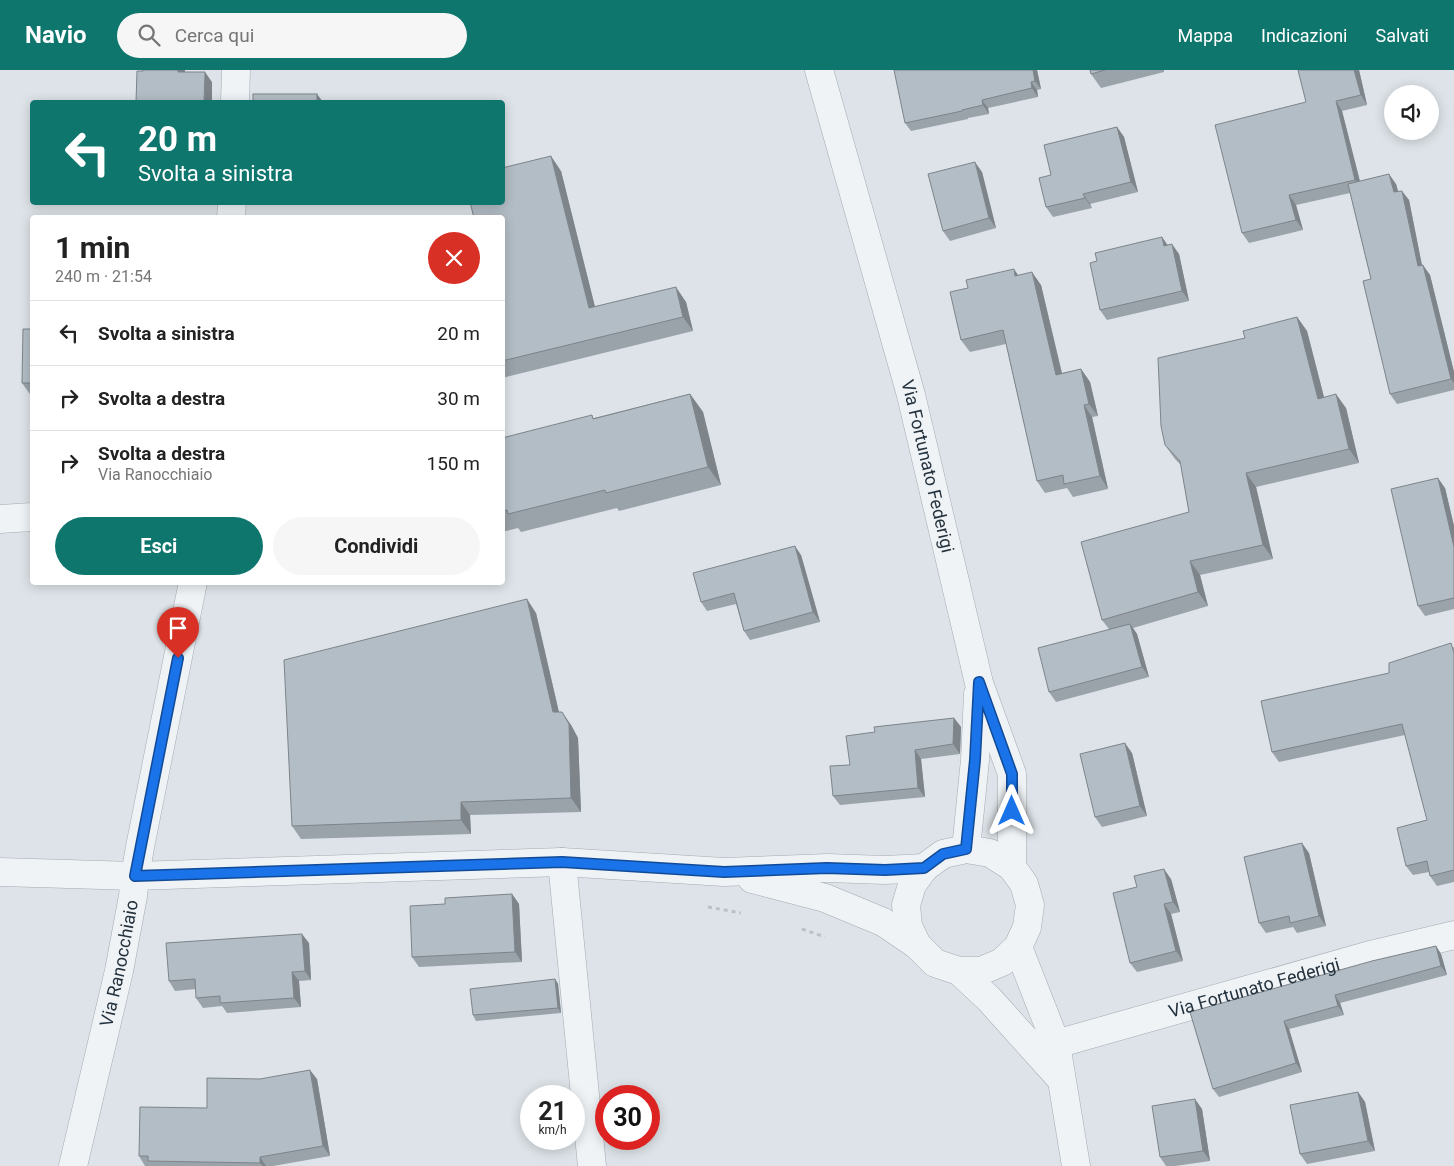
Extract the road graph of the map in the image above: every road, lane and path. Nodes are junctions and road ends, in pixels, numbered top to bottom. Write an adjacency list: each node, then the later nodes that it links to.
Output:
1 (236, 70): 3 (street)
2 (820, 70): 7 (street, Via Fortunato Federigi)
3 (235, 100)
4 (30, 517): 5 (street)
5 (0, 518)
6 (192, 585): 14 (street, Via Ranocchiaio)
7 (979, 682): 8 (street); 10 (street, Via Fortunato Federigi)
8 (966, 849): 10 (street); 11 (street)
9 (562, 862): 13 (street); 14 (street); 22 (street)
10 (1012, 867): 17 (street)
11 (924, 868): 13 (street); 16 (street)
12 (0, 872): 14 (street)
13 (724, 872): 16 (street)
14 (135, 876): 21 (street, Via Ranocchiaio)
15 (1454, 935): 19 (street, Via Fortunato Federigi)
16 (917, 945): 18 (street)
17 (1018, 947): 18 (street); 19 (street)
18 (959, 971): 20 (street)
19 (1056, 1044): 20 (street)
20 (1061, 1079): 23 (street)
21 (73, 1166)
22 (592, 1166)
23 (1076, 1166)

